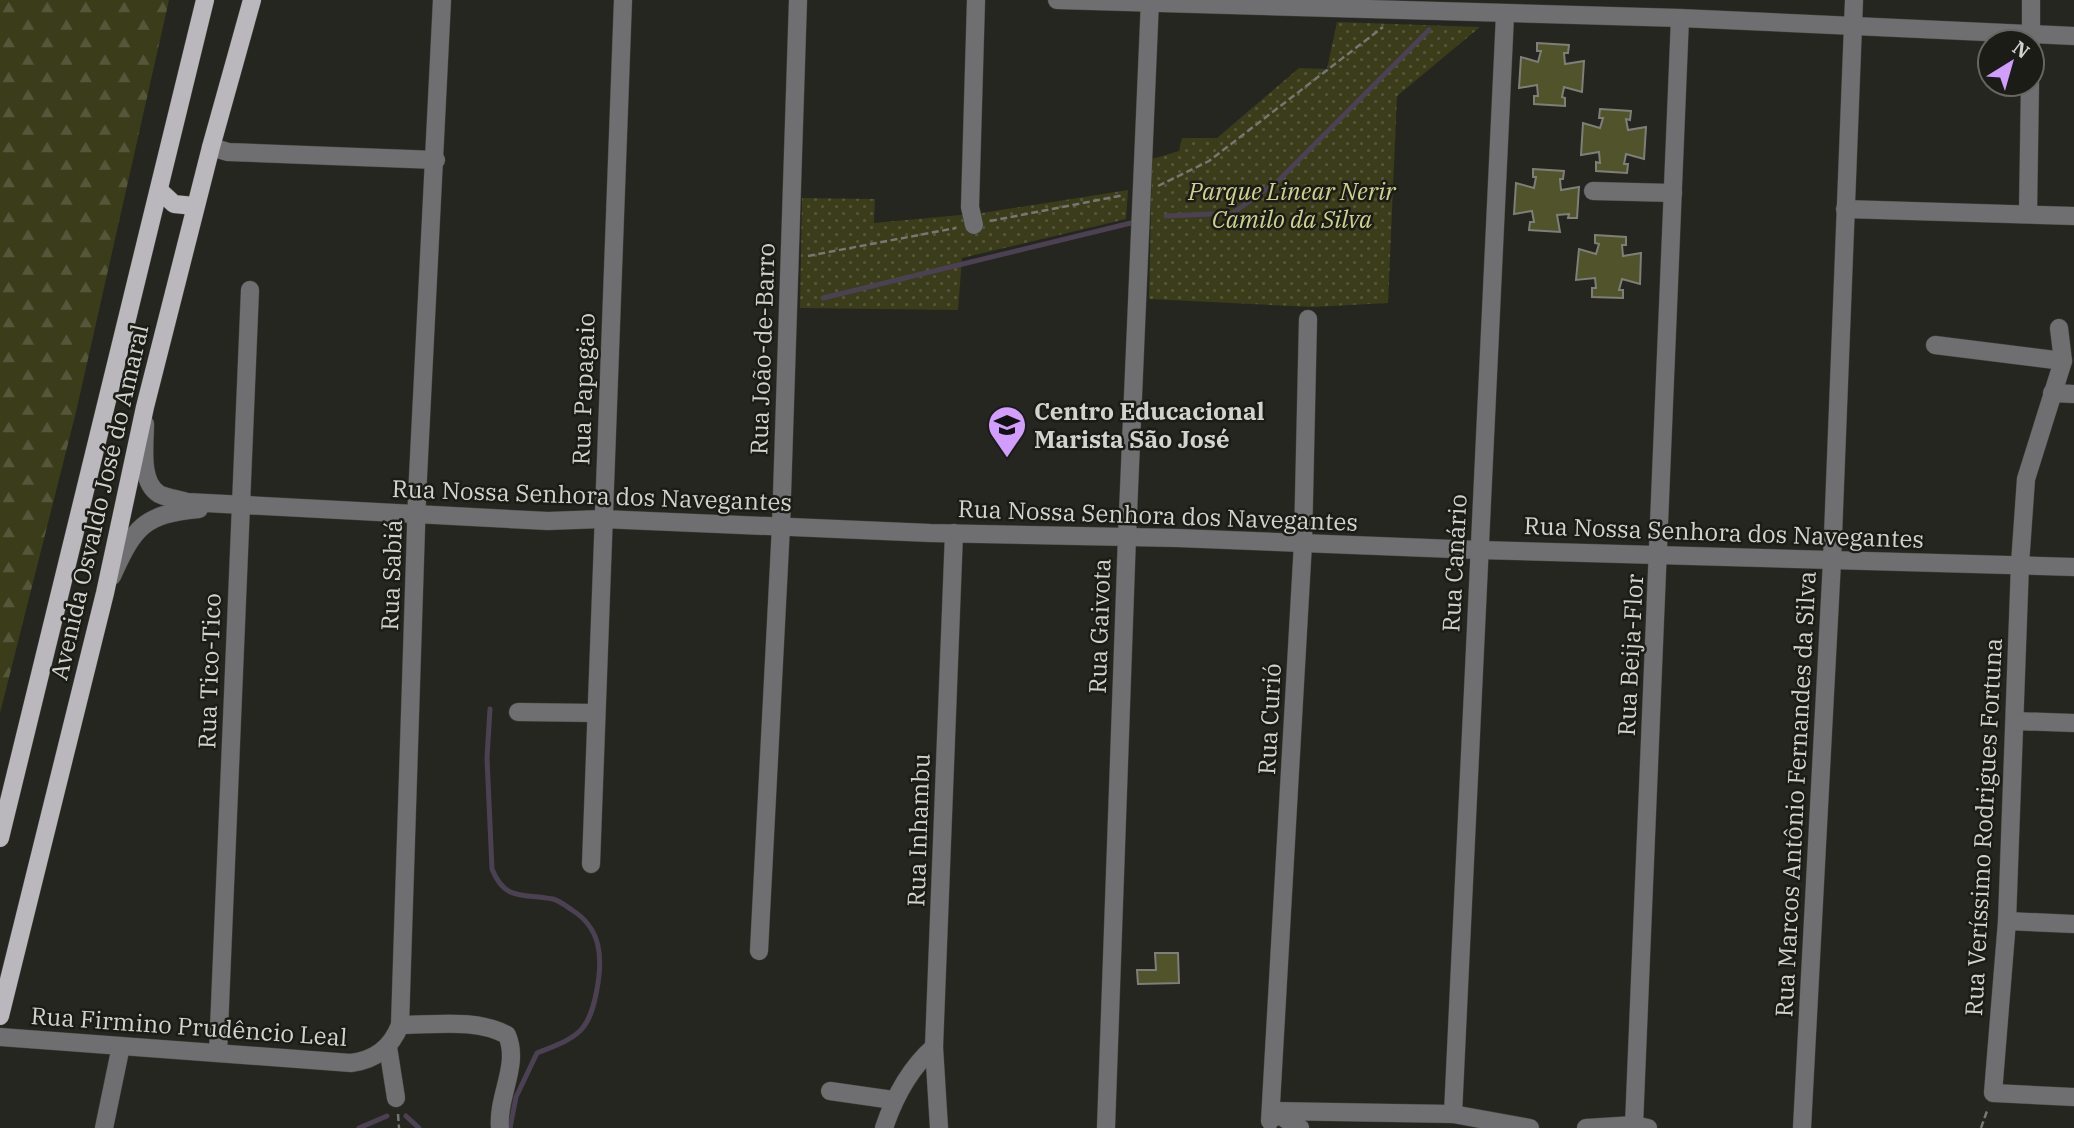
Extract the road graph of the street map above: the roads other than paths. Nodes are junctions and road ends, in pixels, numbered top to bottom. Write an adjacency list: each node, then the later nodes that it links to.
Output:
1 (205, 0): 22 (main road, Avenida Osvaldo José do Amaral)
2 (252, 0): 20 (main road, Avenida Osvaldo José do Amaral)
3 (442, 0): 21 (street, Rua Sabiá)
4 (623, 0): 40 (street, Rua Papagaio)
5 (798, 0): 41 (street, Rua João-de-Barro)
6 (976, 0): 28 (street)
7 (1057, 0): 10 (street)
8 (1854, 0): 14 (street, Rua Marcos Antônio Fernandes da Silva)
9 (2031, 0): 15 (street)
10 (1150, 2): 11 (street); 43 (street, Rua Gaivota)
11 (1325, 5): 12 (street)
12 (1505, 15): 13 (street); 45 (street, Rua Canário)
13 (1680, 18): 14 (street); 24 (street, Rua Beija-Flor)
14 (1853, 28): 16 (street); 26 (street, Rua Marcos Antônio Fernandes da Silva)
15 (2031, 28)
16 (1976, 35)
17 (2074, 36): 18 (street)
18 (2046, 37)
19 (2030, 98): 27 (street)
20 (211, 146): 21 (street); 25 (main road, Avenida Osvaldo José do Amaral)
21 (436, 160): 39 (street, Rua Sabiá)
22 (160, 191): 25 (main road); 55 (main road, Avenida Osvaldo José do Amaral)
23 (1593, 191): 24 (street)
24 (1673, 193): 46 (street, Rua Beija-Flor)
25 (197, 202): 37 (main road, Avenida Osvaldo José do Amaral)
26 (1845, 208): 27 (street); 47 (street, Rua Marcos Antônio Fernandes da Silva)
27 (2028, 212): 29 (street)
28 (972, 216)
29 (2074, 216)
30 (250, 290): 38 (street, Rua Tico-Tico)
31 (1308, 319): 44 (street, Rua Curió)
32 (2059, 328): 34 (street)
33 (1935, 345): 34 (street)
34 (2063, 361): 35 (street, Rua Veríssimo Rodrigues Fortuna)
35 (2052, 393): 36 (street); 48 (street, Rua Veríssimo Rodrigues Fortuna)
36 (2074, 394)
37 (145, 407): 38 (street, Rua Nossa Senhora dos Navegantes); 50 (main road, Avenida Osvaldo José do Amaral)
38 (241, 505): 39 (street, Rua Nossa Senhora dos Navegantes); 50 (street, Rua Nossa Senhora dos Navegantes); 66 (street, Rua Tico-Tico)
39 (417, 513): 40 (street, Rua Nossa Senhora dos Navegantes); 61 (street, Rua Sabiá)
40 (602, 519): 41 (street, Rua Nossa Senhora dos Navegantes); 52 (street, Rua Papagaio)
41 (781, 526): 42 (street, Rua Nossa Senhora dos Navegantes); 59 (street, Rua João-de-Barro)
42 (954, 533): 43 (street, Rua Nossa Senhora dos Navegantes); 65 (street, Rua Inhambu)
43 (1127, 536): 44 (street, Rua Nossa Senhora dos Navegantes); 78 (street, Rua Gaivota)
44 (1303, 543): 45 (street, Rua Nossa Senhora dos Navegantes); 72 (street, Rua Curió)
45 (1479, 550): 46 (street, Rua Nossa Senhora dos Navegantes); 71 (street, Rua Canário)
46 (1659, 553): 47 (street, Rua Nossa Senhora dos Navegantes); 73 (street, Rua Beija-Flor)
47 (1832, 561): 48 (street, Rua Nossa Senhora dos Navegantes); 82 (street, Rua Marcos Antônio Fernandes da Silva)
48 (2020, 564): 49 (street, Rua Nossa Senhora dos Navegantes); 53 (street, Rua Veríssimo Rodrigues Fortuna)
49 (2074, 567)
50 (105, 593): 60 (main road, Avenida Osvaldo José do Amaral)
51 (518, 712): 52 (street)
52 (596, 713): 56 (street, Rua Papagaio)
53 (2015, 721): 54 (street); 57 (street, Rua Veríssimo Rodrigues Fortuna)
54 (2074, 723)
55 (0, 838)
56 (591, 864)
57 (2007, 921): 58 (street); 68 (street, Rua Veríssimo Rodrigues Fortuna)
58 (2074, 925)
59 (759, 951)
60 (0, 1016)
61 (400, 1026): 64 (street); 75 (street)
62 (0, 1037): 63 (street, Rua Firmino Prudêncio Leal)
63 (121, 1046): 66 (street, Rua Firmino Prudêncio Leal); 74 (street)
64 (388, 1047): 66 (street, Rua Firmino Prudêncio Leal); 69 (street)
65 (934, 1047): 70 (street); 77 (street, Rua Inhambu)
66 (218, 1053)
67 (831, 1091): 70 (street)
68 (2074, 1097)
69 (396, 1098)
70 (893, 1100): 76 (street)
71 (1453, 1114): 72 (street); 80 (street)
72 (1268, 1120): 79 (street)
73 (1641, 1126): 81 (street)
74 (104, 1128)
75 (500, 1128)
76 (884, 1128)
77 (939, 1128)
78 (1107, 1128)
79 (1300, 1128)
80 (1530, 1128)
81 (1586, 1128)
82 (1802, 1128)

